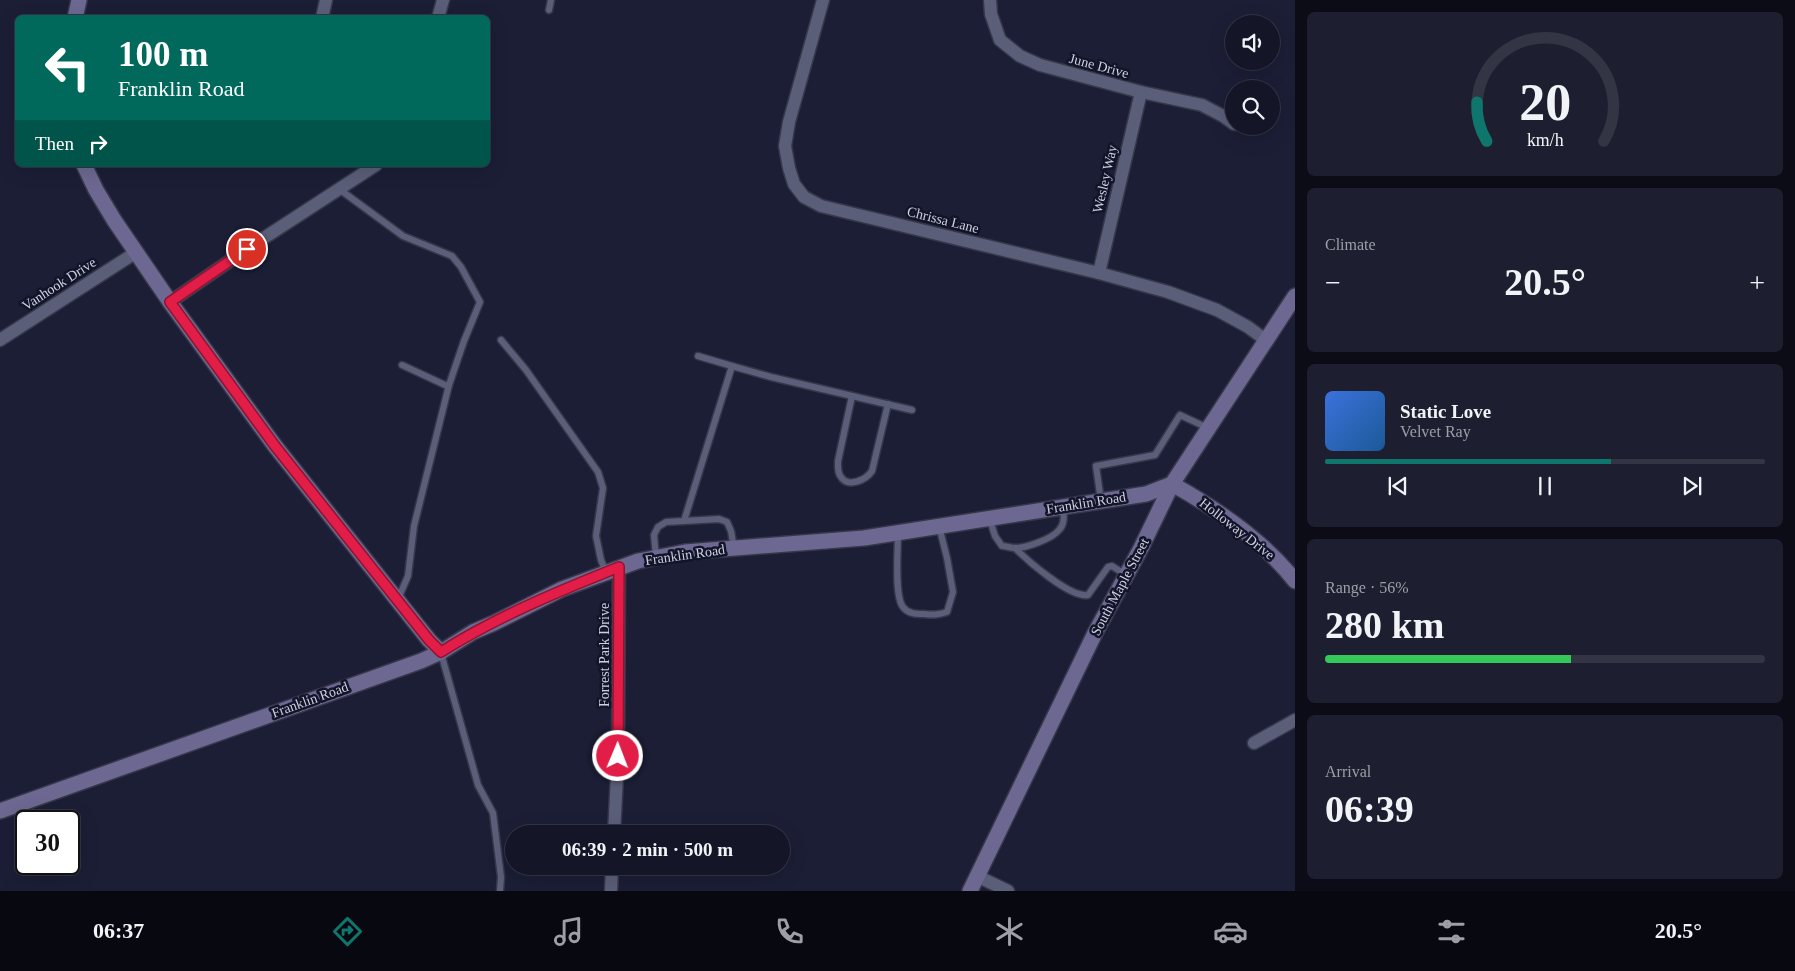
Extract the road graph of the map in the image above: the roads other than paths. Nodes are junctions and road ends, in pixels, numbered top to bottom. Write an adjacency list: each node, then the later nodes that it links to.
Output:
1 (78, 0): 8 (street)
2 (326, 0): 9 (street)
3 (443, 0): 10 (street)
4 (551, 0): 7 (lane)
5 (823, 0): 17 (street, Chrissa Lane)
6 (990, 0): 11 (street, June Drive)
7 (549, 10)
8 (76, 15)
9 (323, 15)
10 (439, 15)
11 (1141, 92): 12 (street, June Drive); 17 (street, Wesley Way)
12 (1225, 118)
13 (85, 167): 16 (street)
14 (373, 167): 15 (street)
15 (339, 189): 19 (street); 26 (lane)
16 (135, 252): 19 (street); 20 (street, Vanhook Drive)
17 (1099, 273): 22 (street, Chrissa Lane)
18 (1295, 296): 22 (street, South Maple Street)
19 (170, 302): 44 (street)
20 (0, 340)
21 (501, 340): 41 (lane)
22 (1267, 341): 30 (street, South Maple Street)
23 (698, 356): 25 (lane)
24 (402, 365): 26 (lane)
25 (732, 366): 27 (lane); 35 (lane)
26 (449, 385): 44 (lane)
27 (852, 396): 28 (lane); 28 (lane)
28 (888, 404): 29 (lane)
29 (912, 410)
30 (1209, 428): 31 (street, South Maple Street); 32 (lane)
31 (1172, 484): 32 (street, Franklin Road); 42 (street, South Maple Street); 43 (street, Holloway Drive)
32 (1101, 501): 33 (street, Franklin Road)
33 (1063, 507): 34 (street, Franklin Road); 39 (lane)
34 (990, 518): 36 (street, Franklin Road); 39 (lane)
35 (684, 521): 38 (lane); 40 (lane)
36 (939, 526): 37 (street, Franklin Road); 37 (lane)
37 (898, 533): 38 (street, Franklin Road)
38 (734, 548): 40 (street, Franklin Road)
39 (1014, 548): 42 (lane)
40 (656, 558): 41 (street, Franklin Road)
41 (612, 570): 45 (street, Franklin Road); 49 (street, Forrest Park Drive)
42 (1126, 575): 51 (street, South Maple Street)
43 (1295, 581)
44 (398, 600): 45 (street)
45 (441, 652): 48 (street, Franklin Road); 52 (lane)
46 (1295, 720): 47 (street)
47 (1254, 743)
48 (0, 811)
49 (614, 825)
50 (611, 875): 53 (street)
51 (978, 876): 54 (street, South Maple Street); 55 (street)
52 (500, 891)
53 (610, 891)
54 (970, 891)
55 (1008, 891)

